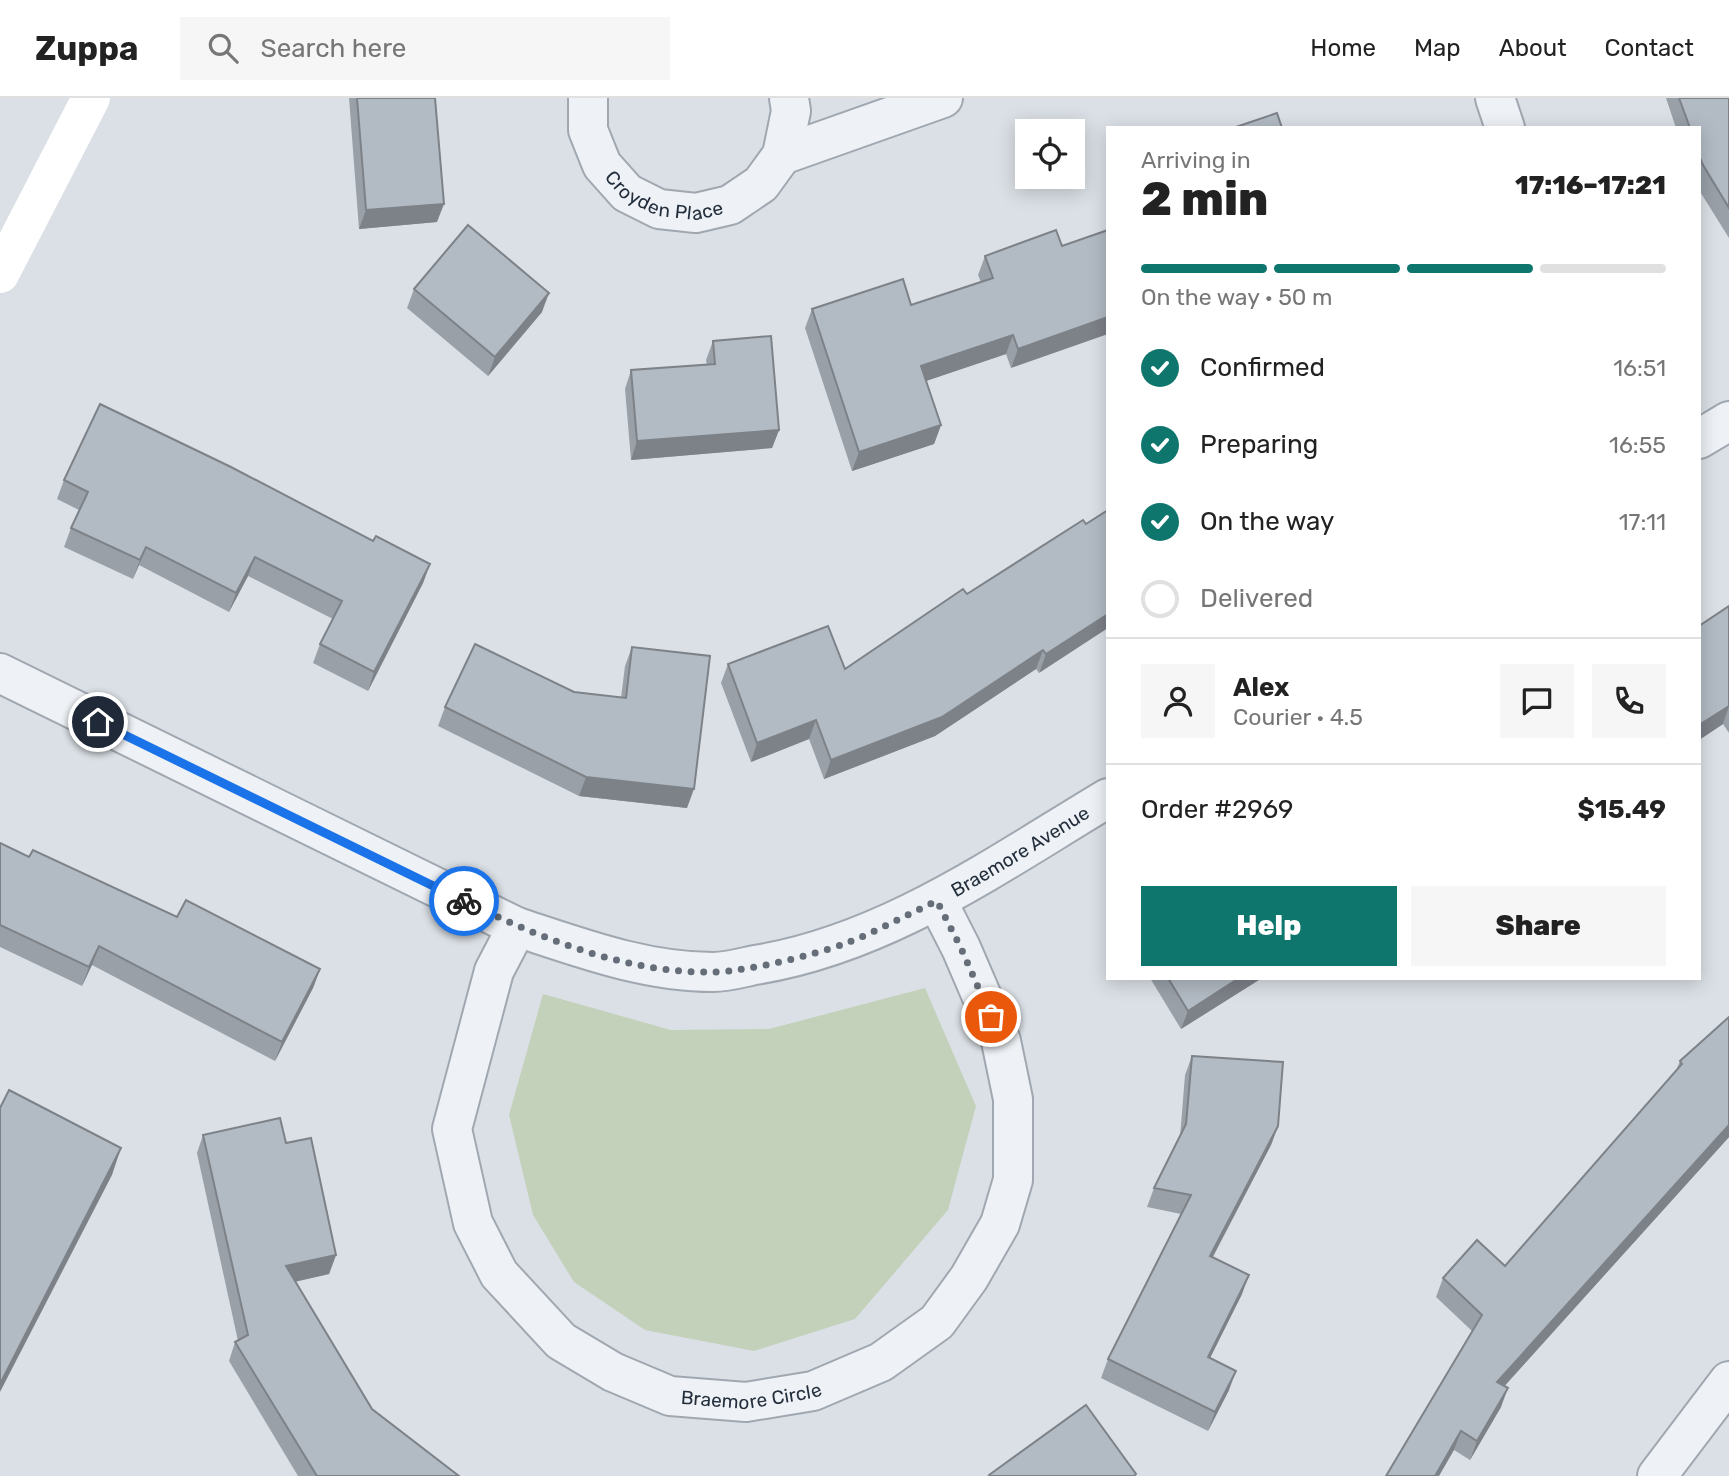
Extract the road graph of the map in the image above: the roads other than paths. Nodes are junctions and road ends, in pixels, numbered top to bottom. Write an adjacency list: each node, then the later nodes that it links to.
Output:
1 (91, 98): 8 (main road)
2 (588, 98): 7 (street, Croyden Place)
3 (789, 98): 7 (street, Croyden Place)
4 (943, 98): 7 (street)
5 (1495, 98): 6 (street)
6 (1504, 126)
7 (782, 155)
8 (0, 274)
9 (1729, 421): 10 (street)
10 (1701, 438)
11 (0, 674): 14 (street, Braemore Avenue)
12 (1106, 799): 13 (street, Braemore Avenue)
13 (937, 901): 14 (street, Braemore Avenue); 14 (street, Braemore Circle)
14 (517, 927)
15 (1729, 1381): 16 (street)
16 (1657, 1476)

